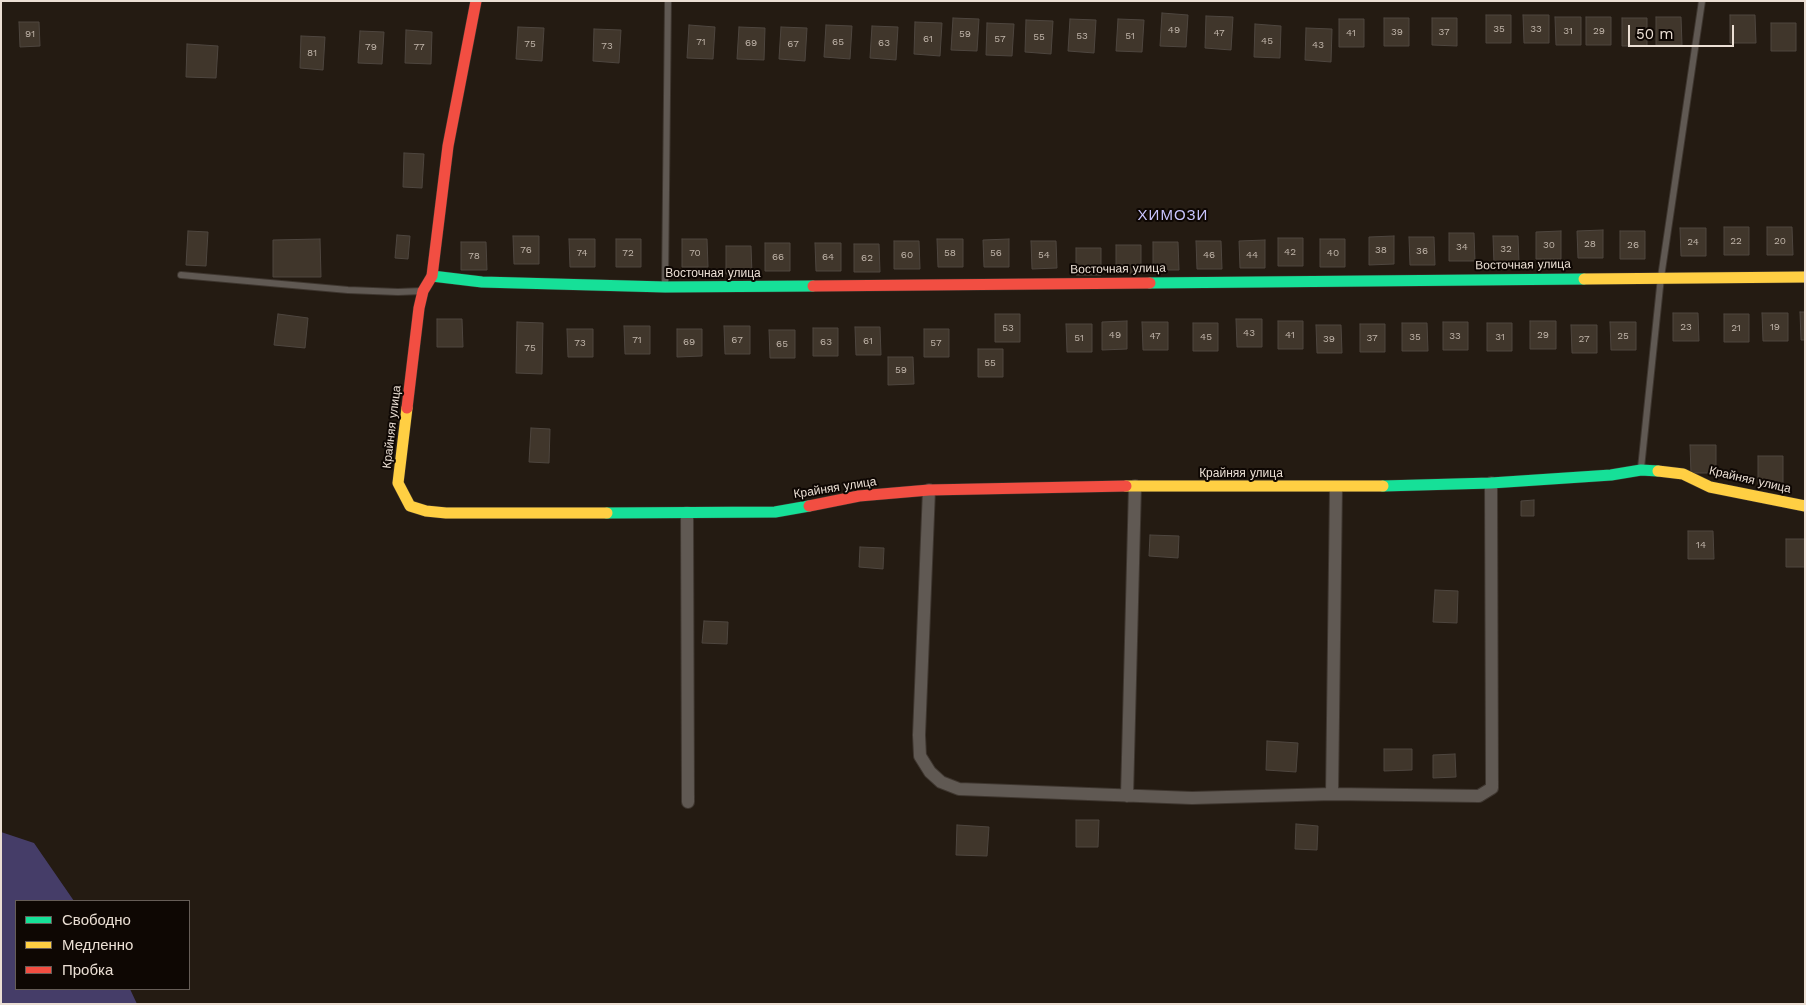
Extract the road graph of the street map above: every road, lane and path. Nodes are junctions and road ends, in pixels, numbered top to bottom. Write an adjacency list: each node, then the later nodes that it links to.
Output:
1 (476, 1): 5 (street, Крайняя улица)
2 (668, 1): 8 (lane)
3 (1702, 1): 6 (lane)
4 (181, 275): 9 (lane)
5 (432, 276): 8 (street, Восточная улица); 9 (street, Крайняя улица)
6 (1662, 277): 7 (street, Восточная улица); 8 (street, Восточная улица); 10 (lane)
7 (1805, 277)
8 (665, 287)
9 (423, 291): 16 (street, Крайняя улица)
10 (1641, 470): 11 (street, Крайняя улица); 15 (street, Крайняя улица)
11 (1491, 483): 13 (street, Крайняя улица); 17 (street)
12 (1134, 486): 13 (street, Крайняя улица); 14 (street, Крайняя улица); 18 (street)
13 (1336, 487): 17 (street)
14 (929, 490): 16 (street, Крайняя улица); 18 (street)
15 (1805, 506)
16 (686, 513): 19 (street)
17 (1332, 794): 18 (street)
18 (1127, 796)
19 (688, 802)

